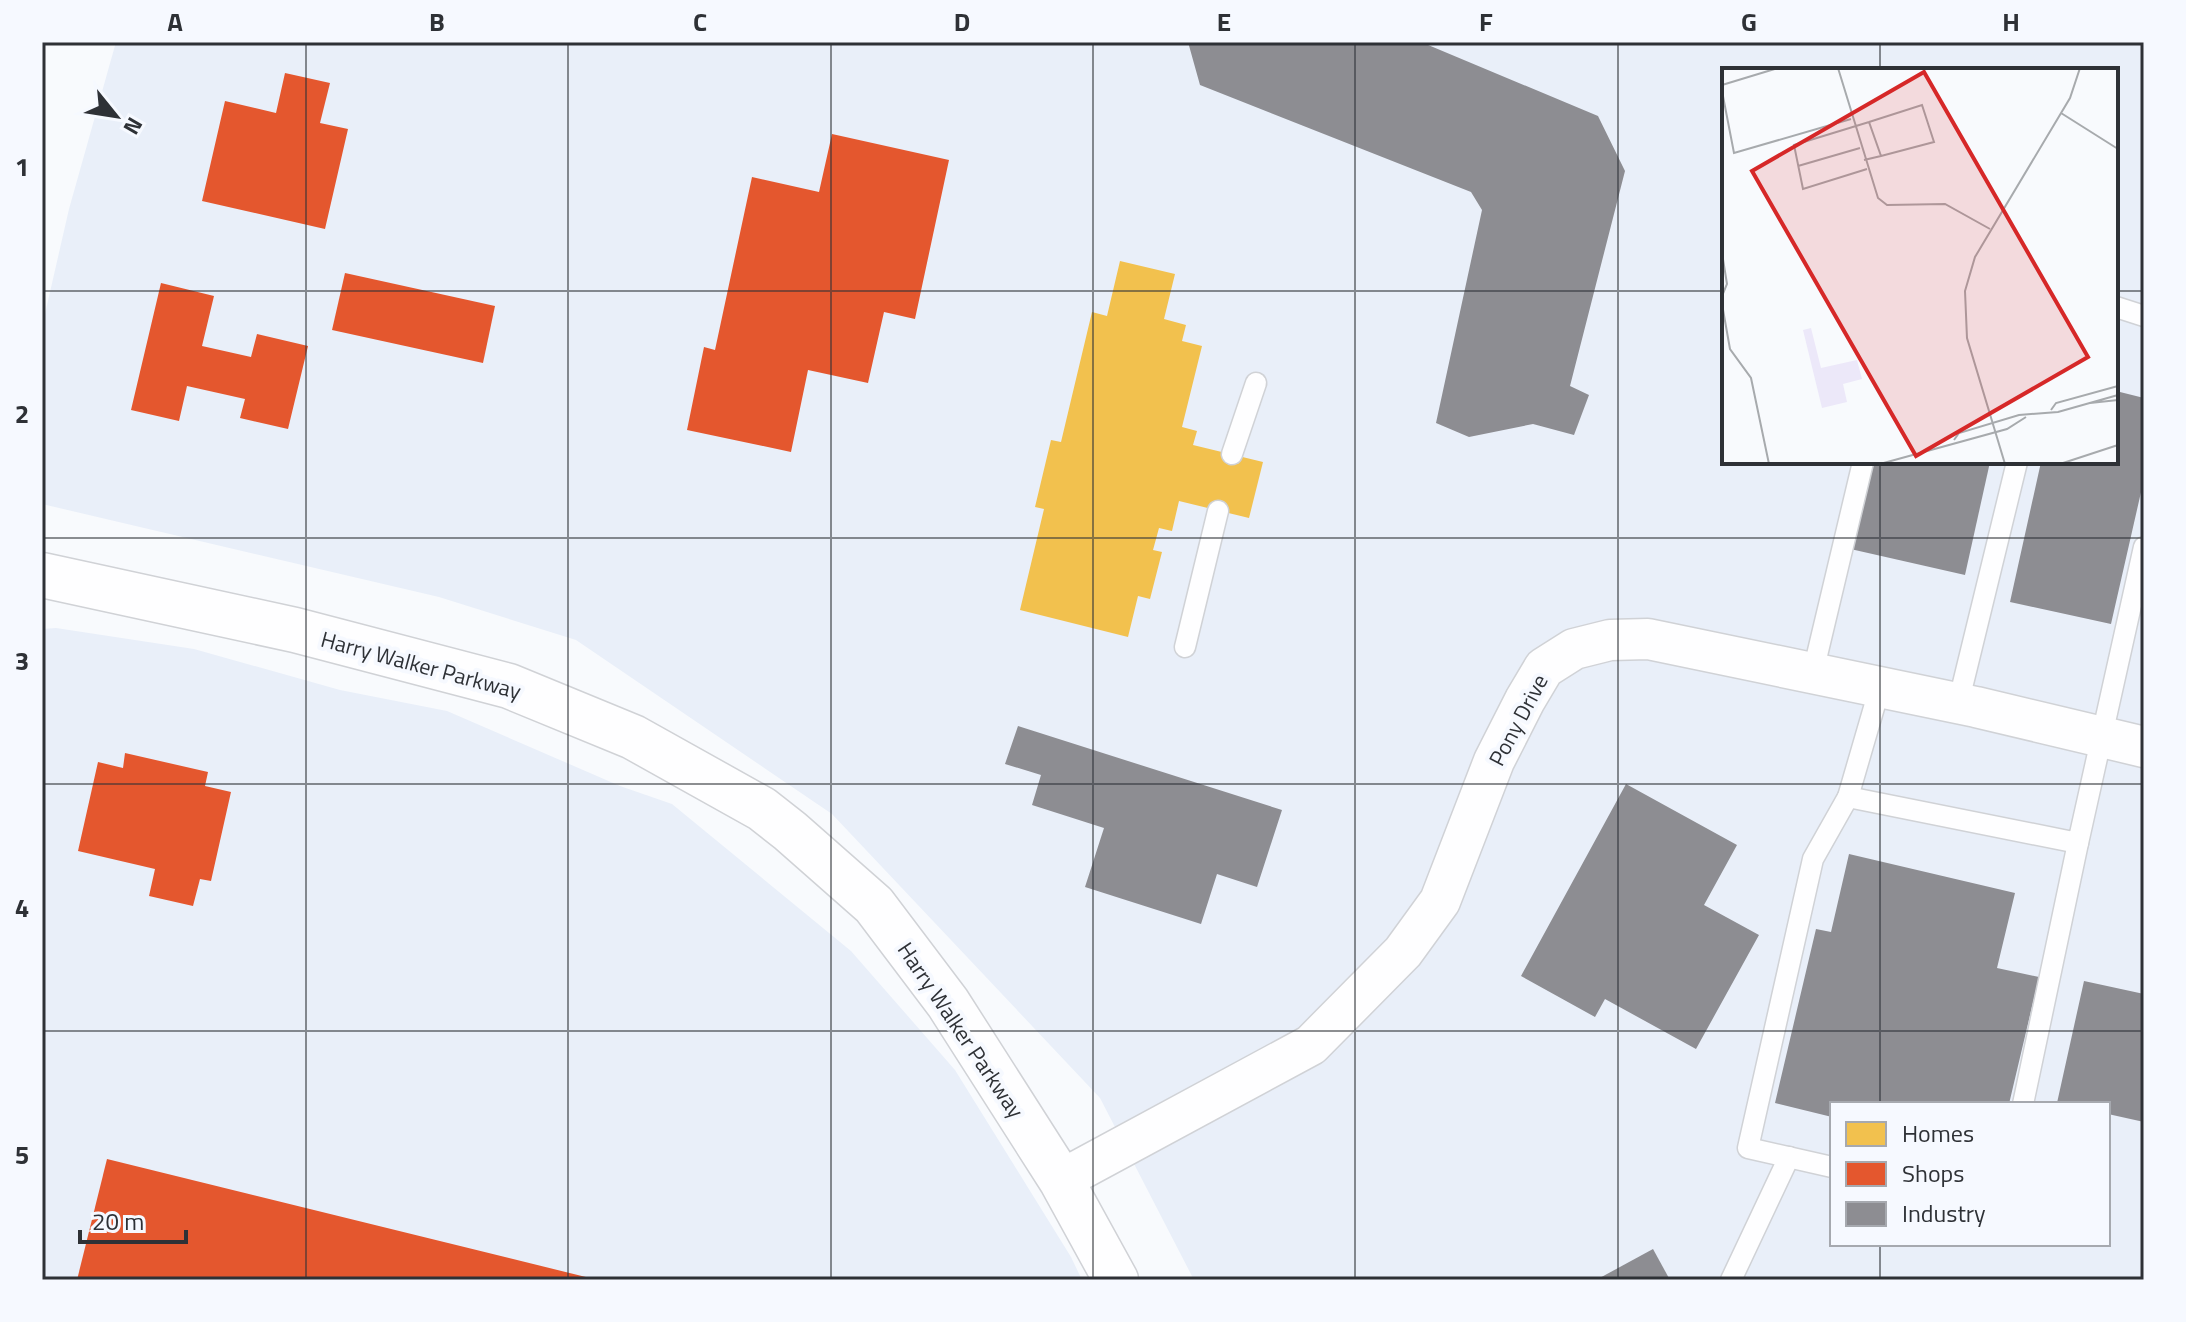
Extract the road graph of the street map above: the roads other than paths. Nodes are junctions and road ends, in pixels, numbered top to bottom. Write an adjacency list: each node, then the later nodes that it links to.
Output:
1 (2118, 308): 2 (lane)
2 (2144, 316)
3 (1256, 383): 4 (lane)
4 (1232, 454)
5 (1863, 464): 11 (lane)
6 (2017, 464): 13 (lane)
7 (1218, 511): 10 (lane)
8 (2144, 547): 14 (lane)
9 (42, 575): 21 (street, Harry Walker Parkway)
10 (1185, 647)
11 (1813, 672): 12 (street, Pony Drive); 21 (street, Pony Drive)
12 (1880, 687): 13 (street, Pony Drive); 16 (lane)
13 (1958, 704): 14 (street, Pony Drive)
14 (2100, 737): 15 (street, Pony Drive); 17 (lane)
15 (2144, 747)
16 (1848, 797): 17 (lane); 19 (lane)
17 (2078, 843): 18 (lane)
18 (2023, 1102)
19 (1789, 1157): 20 (lane); 23 (lane)
20 (1830, 1167)
21 (1061, 1180): 22 (street, Harry Walker Parkway)
22 (1116, 1280)
23 (1731, 1280)

